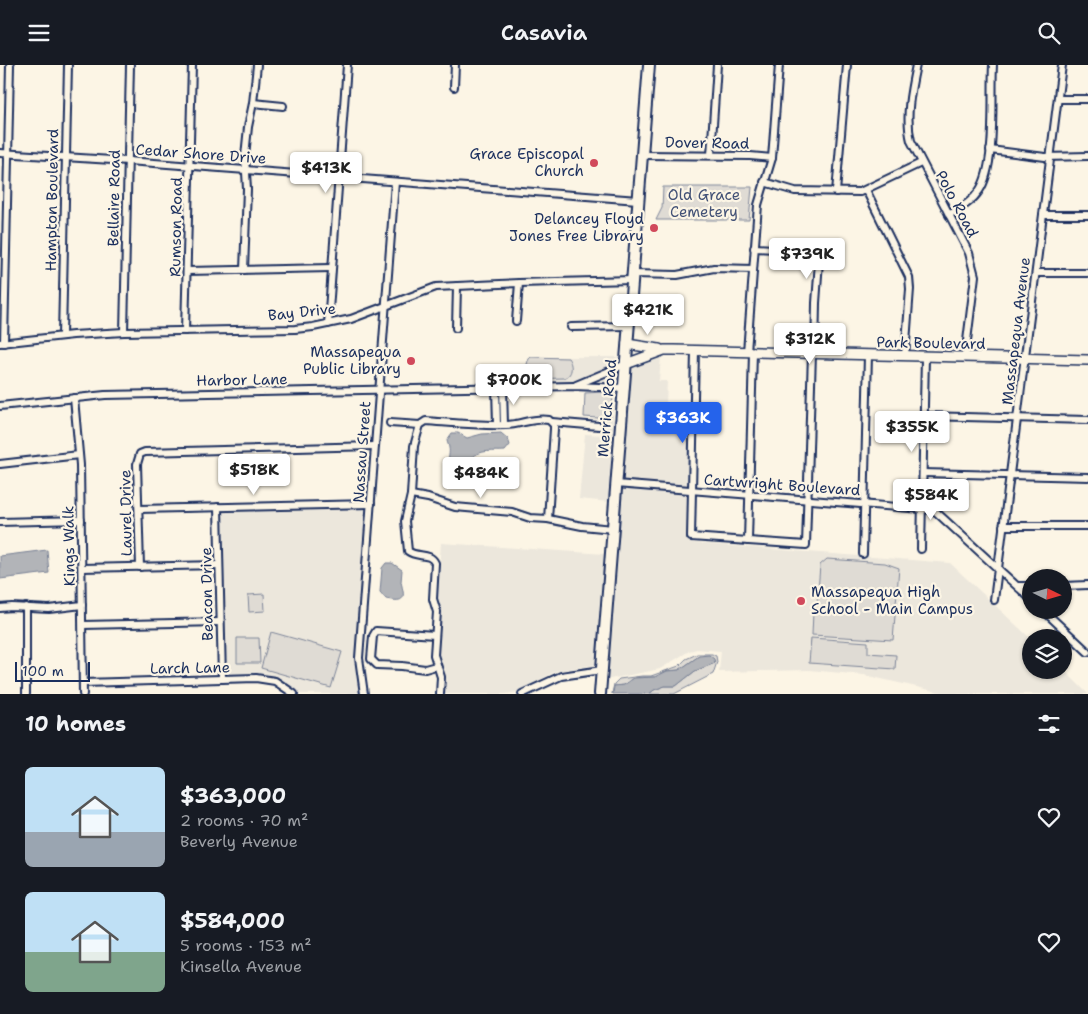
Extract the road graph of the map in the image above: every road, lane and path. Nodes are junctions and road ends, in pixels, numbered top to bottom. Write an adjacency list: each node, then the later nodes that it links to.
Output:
1 (10, 65): 22 (street)
2 (68, 65): 27 (street, Hampton Boulevard)
3 (130, 65): 29 (street, Bellaire Road)
4 (192, 65): 31 (street, Rumson Road)
5 (257, 65): 18 (street)
6 (347, 65): 33 (street)
7 (455, 65): 15 (street)
8 (649, 65): 23 (main road, Merrick Road)
9 (717, 65): 24 (street)
10 (779, 65): 28 (street)
11 (846, 65): 37 (street)
12 (916, 65): 30 (street, Polo Road)
13 (993, 65): 20 (street)
14 (1062, 65): 16 (street, Massapequa Avenue)
15 (454, 87)
16 (1058, 99): 17 (street); 25 (street, Massapequa Avenue)
17 (1088, 99)
18 (254, 103): 19 (street); 32 (street)
19 (283, 106)
20 (990, 150): 25 (street); 39 (street)
21 (0, 153): 22 (street, Cedar Shore Drive)
22 (8, 153): 27 (street, Cedar Shore Drive); 61 (street)
23 (642, 155): 24 (street, Dover Road); 38 (main road, Merrick Road)
24 (711, 155): 28 (street, Dover Road)
25 (1051, 156): 26 (street); 40 (street, Massapequa Avenue)
26 (1088, 156)
27 (66, 157): 29 (street, Cedar Shore Drive); 60 (street, Hampton Boulevard)
28 (772, 158): 35 (street)
29 (128, 161): 31 (street, Cedar Shore Drive); 59 (street, Bellaire Road)
30 (921, 163): 36 (street); 39 (street, Polo Road)
31 (190, 166): 32 (street, Cedar Shore Drive); 46 (street, Rumson Road)
32 (246, 170): 33 (street, Cedar Shore Drive); 45 (street)
33 (338, 177): 34 (street, Cedar Shore Drive); 43 (street)
34 (395, 182): 38 (street, Cedar Shore Drive); 52 (street, Nassau Street)
35 (764, 182): 37 (street); 42 (street)
36 (866, 190): 37 (street); 68 (street)
37 (836, 191)
38 (638, 201): 49 (main road, Merrick Road)
39 (949, 215): 70 (street, Polo Road)
40 (1043, 215): 41 (street); 47 (street, Massapequa Avenue)
41 (1088, 215)
42 (754, 248): 44 (street); 66 (street)
43 (331, 268): 45 (street); 54 (street)
44 (753, 269): 49 (street, Bay Drive); 65 (street)
45 (244, 270): 46 (street)
46 (187, 271): 58 (street, Rumson Road)
47 (1036, 273): 48 (street); 71 (street, Massapequa Avenue)
48 (1088, 273)
49 (632, 277): 50 (street, Bay Drive); 55 (main road, Merrick Road)
50 (519, 283): 51 (street, Bay Drive); 53 (street)
51 (457, 286): 52 (street, Bay Drive); 57 (street)
52 (386, 305): 54 (street, Bay Drive); 77 (street, Nassau Street)
53 (516, 321)
54 (328, 324): 58 (street, Bay Drive)
55 (628, 326): 56 (street); 62 (main road, Merrick Road)
56 (571, 327)
57 (456, 328)
58 (186, 331): 59 (street, Bay Drive)
59 (124, 332): 60 (street, Bay Drive)
60 (62, 336): 61 (street, Bay Drive)
61 (2, 343)
62 (627, 344): 63 (main road); 73 (main road, Merrick Road)
63 (664, 350): 64 (main road, Park Boulevard); 73 (main road, Park Boulevard)
64 (695, 351): 65 (main road, Park Boulevard); 95 (street)
65 (750, 352): 66 (main road, Park Boulevard); 97 (street)
66 (814, 353): 67 (main road, Park Boulevard); 98 (street)
67 (868, 355): 68 (main road, Park Boulevard); 100 (street)
68 (905, 356): 69 (main road, Park Boulevard)
69 (925, 357): 70 (main road, Park Boulevard); 80 (street)
70 (965, 357): 71 (main road, Park Boulevard)
71 (1025, 359): 72 (main road, Park Boulevard); 81 (street, Massapequa Avenue)
72 (1088, 360)
73 (626, 363): 74 (street, Harbor Lane); 76 (main road, Merrick Road)
74 (574, 386): 75 (street, Harbor Lane); 76 (street, Harbor Lane)
75 (500, 387): 77 (street, Harbor Lane); 86 (street)
76 (624, 387): 94 (main road, Merrick Road)
77 (379, 389): 78 (street, Harbor Lane); 88 (street, Nassau Street)
78 (74, 398): 79 (street, Harbor Lane); 89 (street, Kings Walk)
79 (0, 406)
80 (924, 416): 81 (street); 91 (street)
81 (1017, 418): 82 (street); 92 (street, Massapequa Avenue)
82 (1088, 419)
83 (552, 422): 86 (street); 87 (street); 104 (street)
84 (390, 423): 85 (street)
85 (420, 425): 86 (street); 96 (street)
86 (501, 425)
87 (599, 426)
88 (375, 446): 99 (street, Nassau Street); 103 (street, Laurel Drive)
89 (79, 455): 90 (street); 105 (street, Kings Walk)
90 (0, 464)
91 (923, 473): 92 (street); 102 (street)
92 (1010, 475): 93 (street); 107 (street, Massapequa Avenue)
93 (1088, 477)
94 (616, 484): 95 (street, Cartwright Boulevard); 109 (main road, Merrick Road)
95 (692, 491): 97 (street, Cartwright Boulevard); 110 (street)
96 (411, 495): 104 (street); 129 (street)
97 (749, 495): 98 (street, Cartwright Boulevard); 110 (street)
98 (807, 499): 100 (street, Cartwright Boulevard); 110 (street)
99 (370, 503): 101 (street); 138 (street, Nassau Street)
100 (865, 503): 102 (street, Cartwright Boulevard); 112 (street)
101 (218, 507): 103 (street); 113 (street, Beacon Drive)
102 (922, 508): 111 (street); 115 (street, Cartwright Boulevard)
103 (138, 509): 114 (street, Laurel Drive)
104 (548, 519): 109 (street)
105 (81, 520): 106 (street); 116 (street, Kings Walk)
106 (0, 522)
107 (1003, 526): 108 (street); 115 (street, Massapequa Avenue)
108 (1088, 526)
109 (613, 529): 132 (main road, Merrick Road)
110 (748, 541)
111 (921, 549)
112 (863, 554)
113 (219, 565): 114 (street); 127 (street, Beacon Drive)
114 (140, 567): 116 (street)
115 (998, 567): 118 (street, Cartwright Boulevard); 122 (street, Massapequa Avenue)
116 (82, 568): 123 (street, Kings Walk)
117 (1088, 585): 120 (street)
118 (1018, 586): 119 (street); 121 (street, Cartwright Boulevard)
119 (1022, 586)
120 (1072, 586)
121 (1022, 590)
122 (994, 600)
123 (82, 605): 124 (street); 128 (street, Kings Walk)
124 (26, 607): 125 (street); 135 (street)
125 (0, 608)
126 (1053, 619): 130 (street)
127 (220, 622): 128 (street); 133 (street, Beacon Drive)
128 (83, 625): 134 (street, Kings Walk)
129 (436, 635): 131 (street); 131 (street)
130 (1088, 651)
131 (436, 666): 139 (street)
132 (602, 670): 140 (street); 141 (main road, Merrick Road)
133 (222, 679): 134 (street, Larch Lane); 137 (street, Larch Lane)
134 (83, 683): 136 (street, Kings Walk)
135 (26, 694)
136 (83, 694)
137 (294, 694)
138 (364, 694)
139 (440, 694)
140 (522, 694)
141 (600, 694)

